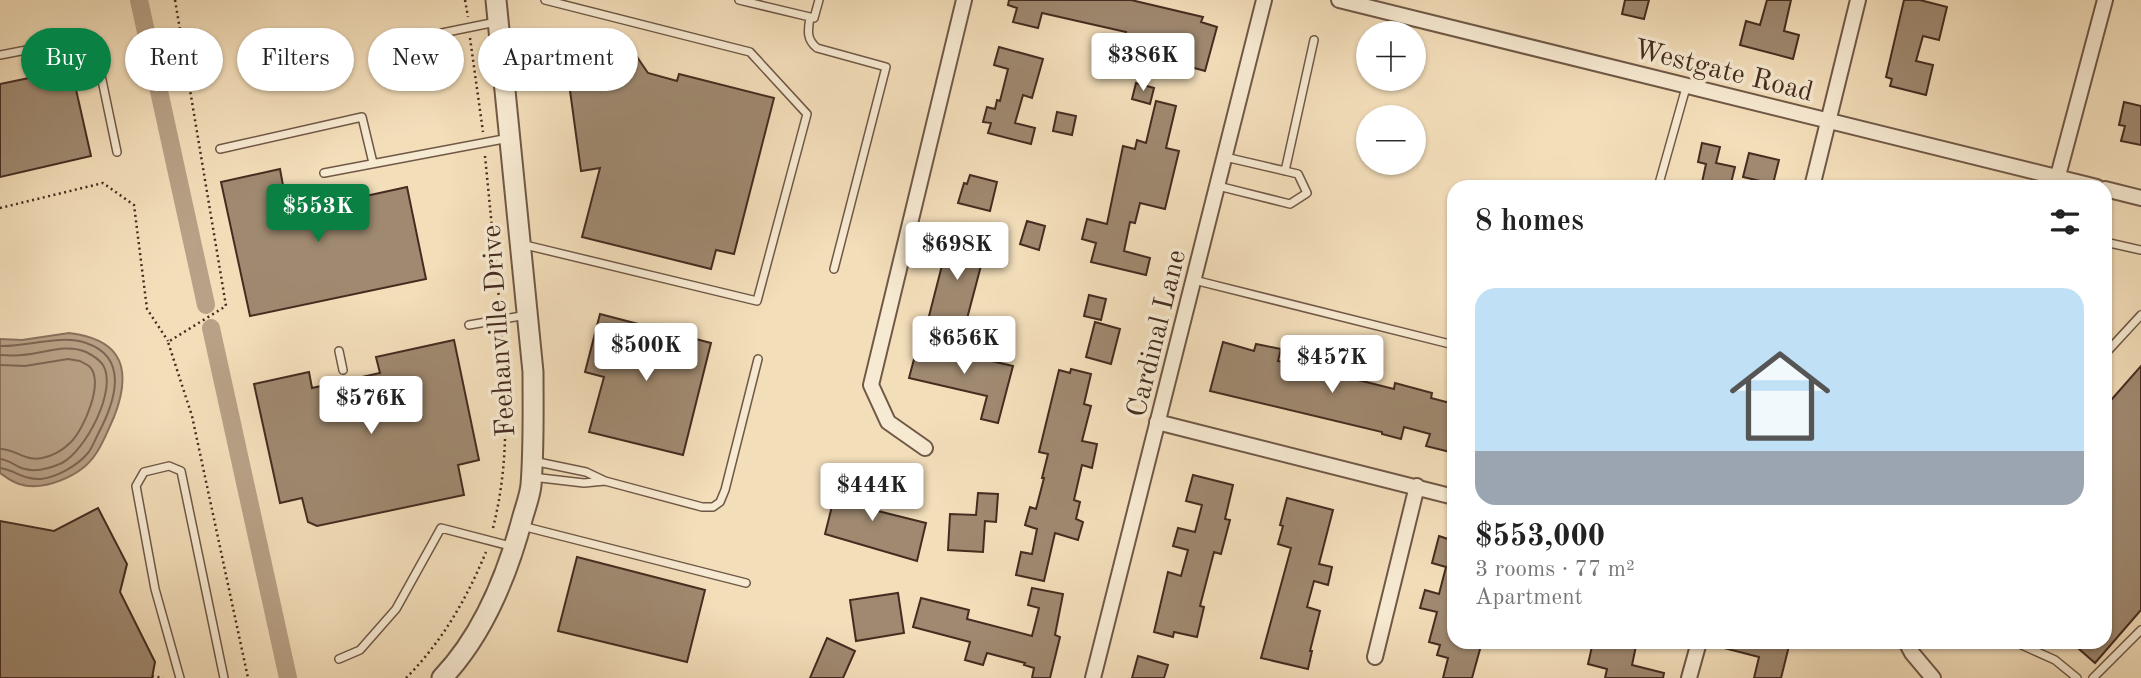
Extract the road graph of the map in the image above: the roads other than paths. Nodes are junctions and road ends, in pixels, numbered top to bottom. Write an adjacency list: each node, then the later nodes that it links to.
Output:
1 (496, 0): 11 (street, Feehanville Drive)
2 (545, 0): 31 (lane)
3 (739, 0): 10 (lane)
4 (819, 0): 10 (lane)
5 (964, 0): 45 (street)
6 (1264, 0): 20 (street, Cardinal Lane)
7 (1339, 0): 15 (street, Westgate Road)
8 (1858, 0): 16 (street)
9 (2105, 0): 27 (street)
10 (810, 17): 34 (lane)
11 (498, 21): 12 (lane); 17 (street, Feehanville Drive)
12 (464, 28)
13 (1314, 40): 22 (lane)
14 (0, 55): 19 (lane)
15 (1687, 84): 16 (street, Westgate Road); 24 (lane)
16 (1829, 120): 25 (street); 26 (street, Westgate Road)
17 (510, 138): 21 (lane); 31 (street, Feehanville Drive)
18 (220, 149): 21 (lane)
19 (117, 152)
20 (1224, 157): 22 (lane); 28 (street, Cardinal Lane)
21 (373, 163): 23 (lane)
22 (1285, 171): 28 (lane)
23 (324, 173)
24 (1660, 180)
25 (1814, 180)
26 (2050, 180)
27 (2058, 180)
28 (1217, 186): 35 (street, Cardinal Lane)
29 (2112, 191): 30 (street)
30 (2141, 198)
31 (520, 244): 36 (street, Feehanville Drive)
32 (2112, 244): 33 (lane)
33 (2141, 250)
34 (834, 269)
35 (1193, 279): 39 (lane); 44 (street, Cardinal Lane)
36 (527, 315): 38 (lane); 46 (street, Feehanville Drive)
37 (2141, 315): 40 (lane)
38 (469, 325)
39 (1447, 343)
40 (2112, 346)
41 (339, 351): 43 (lane)
42 (758, 359): 47 (lane)
43 (343, 370)
44 (1157, 422): 48 (street); 62 (street, Cardinal Lane)
45 (925, 448)
46 (532, 469): 47 (lane); 47 (lane); 50 (street, Feehanville Drive)
47 (605, 481)
48 (1418, 486): 49 (street); 57 (street)
49 (1447, 495)
50 (521, 526): 51 (street, Feehanville Drive); 52 (lane)
51 (516, 547): 58 (lane); 61 (street, Feehanville Drive)
52 (746, 583)
53 (2141, 630): 66 (lane)
54 (1697, 649): 63 (street)
55 (1910, 649): 64 (street)
56 (2031, 649): 65 (lane)
57 (1374, 657)
58 (339, 659)
59 (180, 678): 60 (lane)
60 (224, 678)
61 (442, 678)
62 (1093, 678)
63 (1689, 678)
64 (1933, 678)
65 (2077, 678)
66 (2093, 678)

